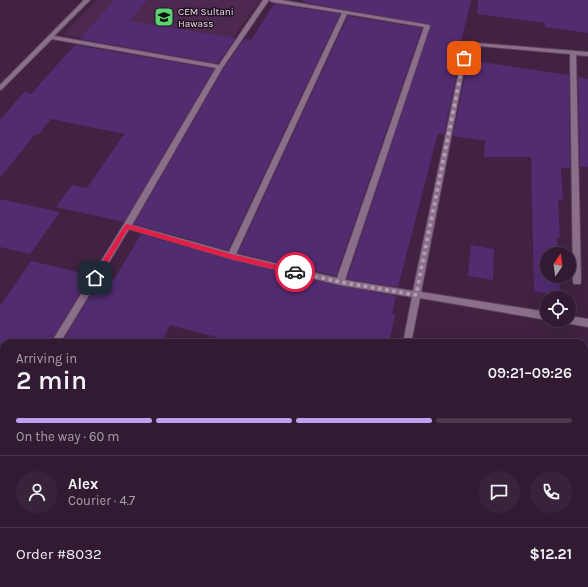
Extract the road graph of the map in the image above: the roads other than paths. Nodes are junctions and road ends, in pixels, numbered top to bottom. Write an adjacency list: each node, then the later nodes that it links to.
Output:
1 (87, 0): 5 (street)
2 (266, 0): 8 (street)
3 (272, 0): 4 (street)
4 (345, 12): 11 (street); 12 (street)
5 (50, 37): 8 (street); 9 (street)
6 (573, 53): 7 (street); 13 (street); 14 (street)
7 (588, 54)
8 (220, 68): 10 (street)
9 (0, 88)
10 (127, 226): 11 (street); 18 (street)
11 (231, 256): 12 (street)
12 (340, 282): 14 (street)
13 (577, 282)
14 (416, 295): 15 (street); 19 (street)
15 (540, 315)
16 (576, 321): 17 (street)
17 (588, 323)
18 (57, 339)
19 (408, 339)

